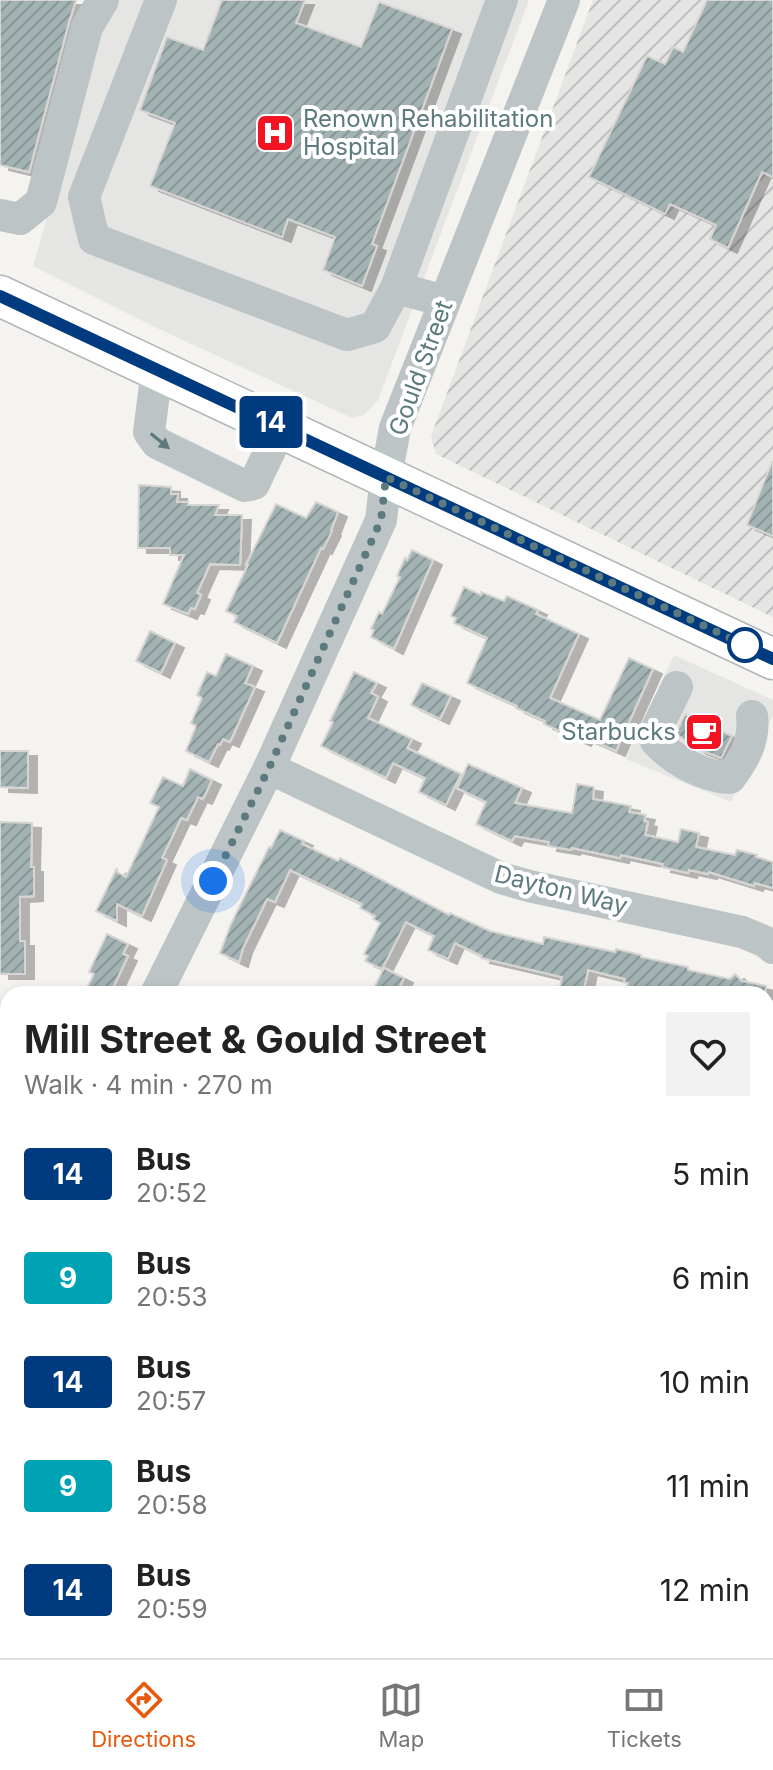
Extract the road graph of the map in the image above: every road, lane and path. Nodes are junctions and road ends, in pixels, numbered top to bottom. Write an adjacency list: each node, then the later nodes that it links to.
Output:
1 (103, 0): 5 (street)
2 (161, 0): 6 (street)
3 (502, 0): 6 (street)
4 (564, 0): 8 (street, Gould Street)
5 (0, 215)
6 (396, 288): 8 (street)
7 (0, 296): 9 (main road)
8 (445, 301): 11 (street, Gould Street)
9 (157, 370): 10 (main road); 10 (street, one-way to 10)
10 (281, 427): 11 (main road)
11 (386, 477): 12 (main road); 15 (street, Gould Street)
12 (773, 659)
13 (677, 687): 14 (street)
14 (752, 716)
15 (269, 768): 16 (street, Dayton Way); 17 (street, Gould Street)
16 (773, 948)
17 (160, 986)

